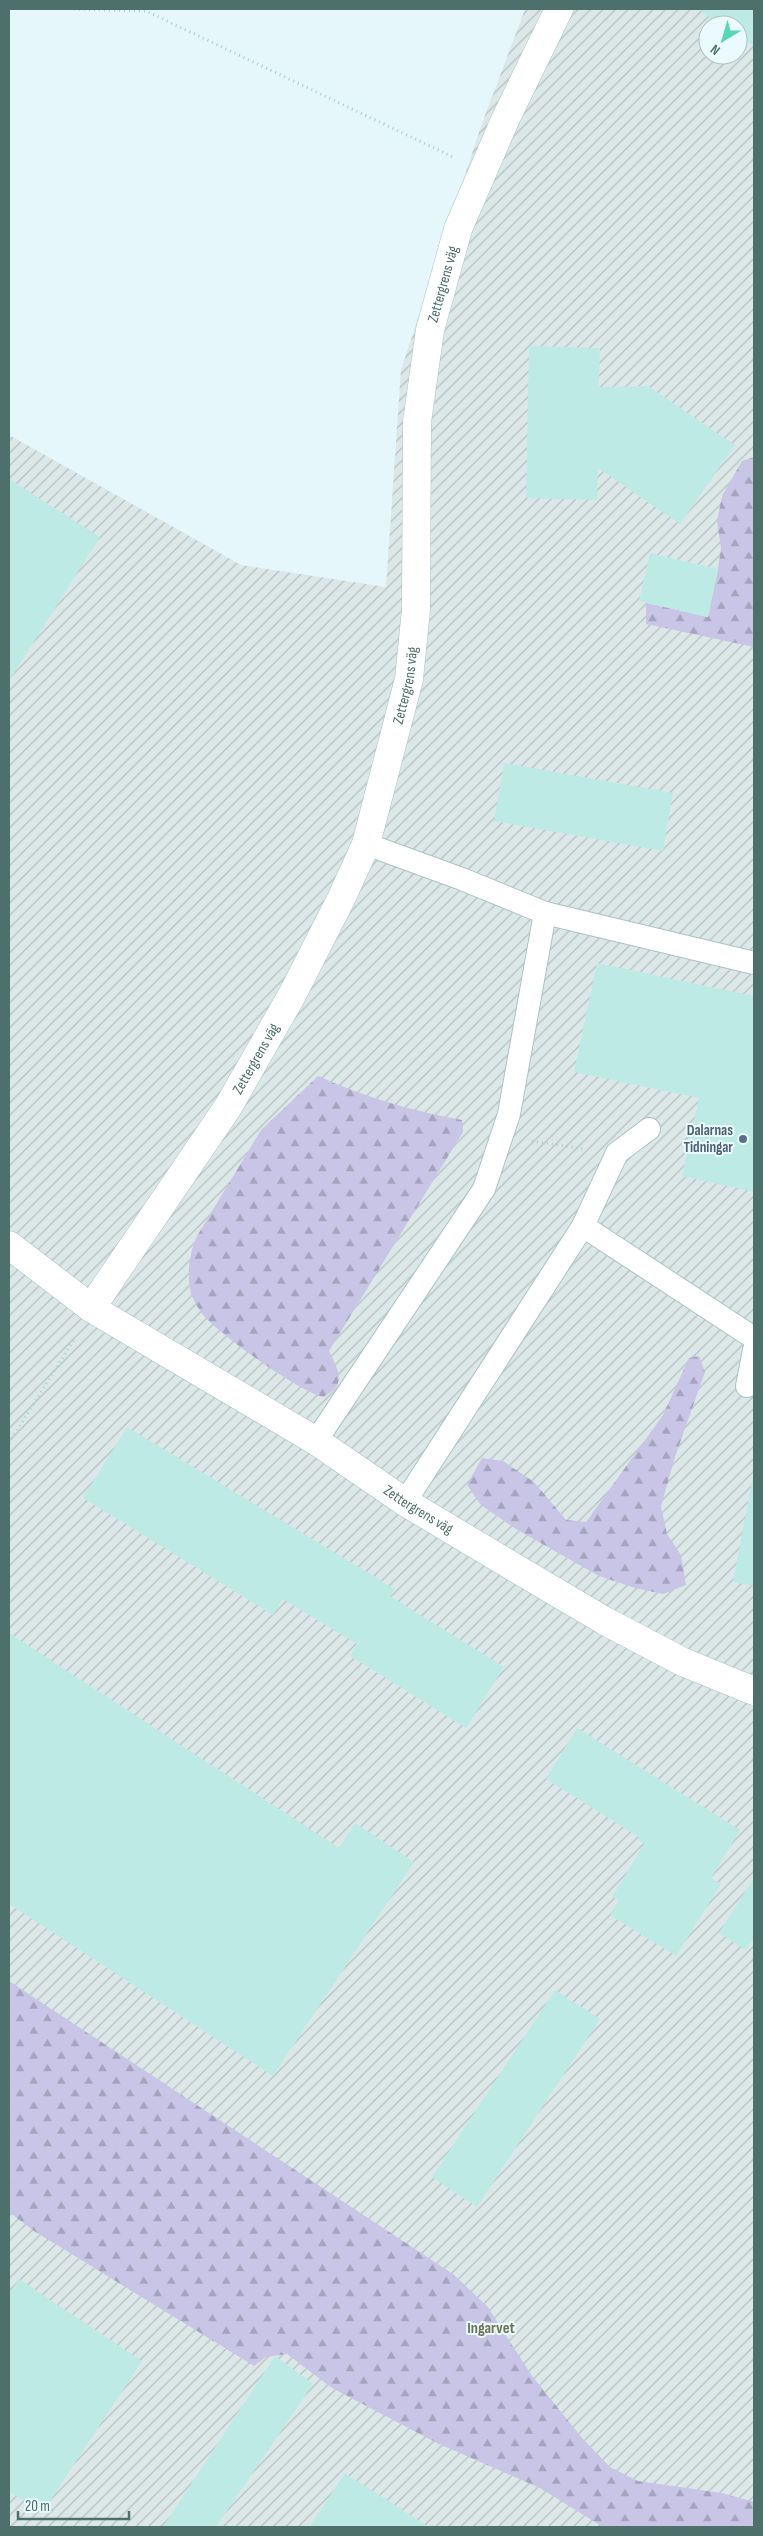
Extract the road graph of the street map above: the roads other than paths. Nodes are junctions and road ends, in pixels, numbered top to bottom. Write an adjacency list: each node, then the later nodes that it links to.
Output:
1 (559, 9): 2 (street, Zettergrens väg)
2 (366, 844): 3 (lane); 8 (street, Zettergrens väg)
3 (545, 912): 4 (lane); 12 (lane)
4 (754, 963)
5 (650, 1129): 6 (lane)
6 (584, 1226): 9 (lane); 13 (lane)
7 (9, 1245): 8 (street, Zettergrens väg)
8 (92, 1308): 12 (street, Zettergrens väg)
9 (754, 1338)
10 (754, 1350): 11 (lane)
11 (747, 1386)
12 (316, 1441): 13 (street, Zettergrens väg)
13 (405, 1502): 14 (street, Zettergrens väg)
14 (754, 1691)

